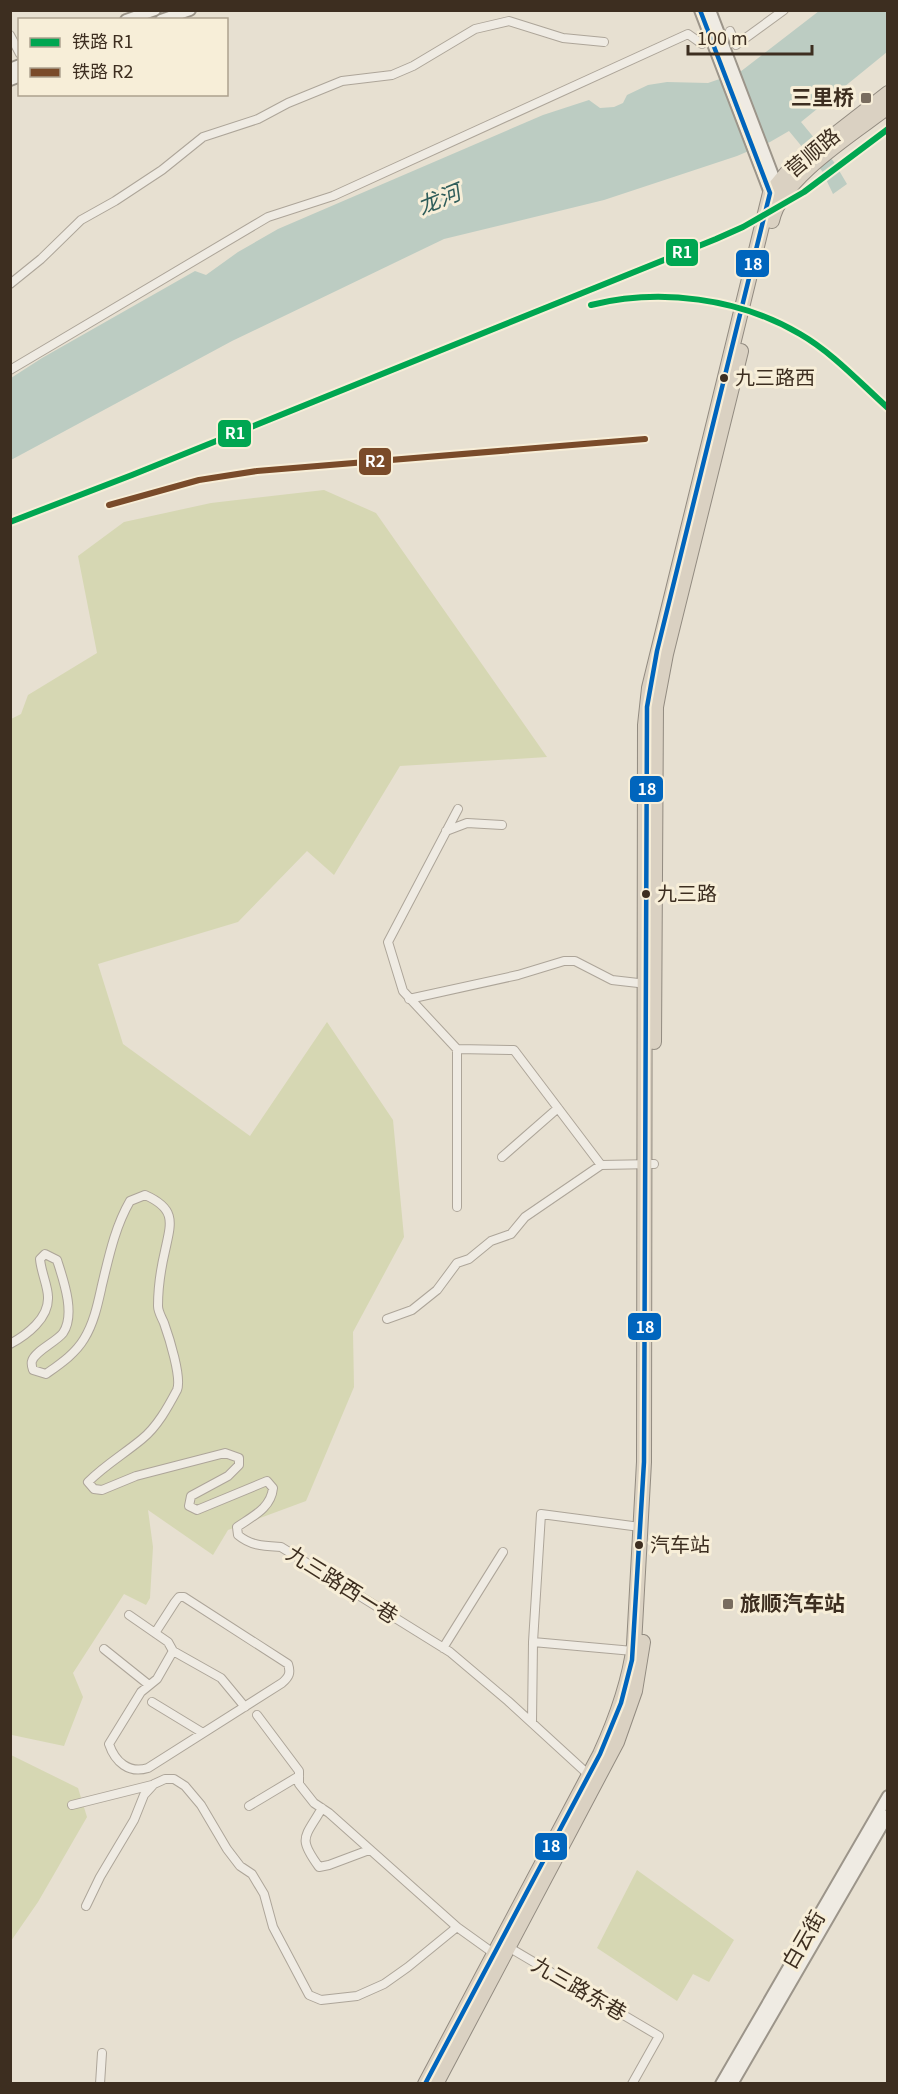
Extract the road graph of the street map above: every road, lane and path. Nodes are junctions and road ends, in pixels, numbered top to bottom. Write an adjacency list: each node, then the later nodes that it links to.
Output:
1 (155, 10): 6 (main road)
2 (190, 10): 7 (main road)
3 (700, 10): 13 (main road)
4 (710, 10): 13 (main road)
5 (784, 10): 8 (street)
6 (132, 18)
7 (167, 18)
8 (730, 31)
9 (10, 35): 12 (street)
10 (604, 42): 18 (street)
11 (702, 44): 19 (street)
12 (18, 50)
13 (728, 71): 17 (main road)
14 (888, 93): 16 (highway, 营顺路)
15 (888, 106): 16 (highway, 营顺路)
16 (825, 149): 17 (highway, 营顺路)
17 (776, 191): 23 (highway)
18 (10, 284)
19 (10, 370)
20 (458, 808): 22 (street)
21 (502, 825): 22 (street)
22 (446, 831): 24 (street)
23 (650, 984): 24 (street); 28 (highway)
24 (409, 999): 25 (street)
25 (457, 1049): 26 (street); 30 (street)
26 (558, 1108): 27 (street); 29 (street)
27 (502, 1157)
28 (649, 1164): 29 (street); 33 (highway); 50 (highway)
29 (601, 1165): 31 (street)
30 (457, 1207)
31 (387, 1319)
32 (10, 1344): 38 (street, 九三路西一巷)
33 (640, 1527): 37 (street); 41 (highway)
34 (503, 1552): 38 (street)
35 (129, 1615): 36 (street)
36 (155, 1634): 40 (street); 44 (street)
37 (533, 1642): 41 (street); 46 (street)
38 (443, 1647): 46 (street, 九三路西一巷)
39 (104, 1649): 42 (street)
40 (173, 1651): 42 (street); 44 (street)
41 (633, 1651): 50 (highway)
42 (149, 1685): 48 (street)
43 (152, 1702): 47 (street)
44 (245, 1707): 47 (street)
45 (257, 1715): 49 (street, 九三路东巷)
46 (532, 1722): 50 (street, 九三路西一巷)
47 (203, 1733): 48 (street)
48 (139, 1770): 52 (street)
49 (299, 1776): 55 (street); 56 (street, 九三路东巷)
50 (593, 1778): 61 (highway)
51 (154, 1784): 52 (street); 59 (street); 60 (street)
52 (140, 1788): 54 (street)
53 (886, 1800): 67 (main road, 白云街)
54 (72, 1805)
55 (249, 1806)
56 (322, 1808): 58 (street, 九三路东巷); 58 (street)
57 (888, 1815): 68 (main road, 白云街)
58 (369, 1850): 60 (street, 九三路东巷)
59 (86, 1906)
60 (457, 1927): 61 (street, 九三路东巷)
61 (501, 1951): 64 (highway); 65 (highway); 66 (street, 九三路东巷)
62 (102, 2053): 63 (street)
63 (100, 2084)
64 (425, 2084)
65 (436, 2084)
66 (632, 2084)
67 (722, 2084)
68 (732, 2084)

